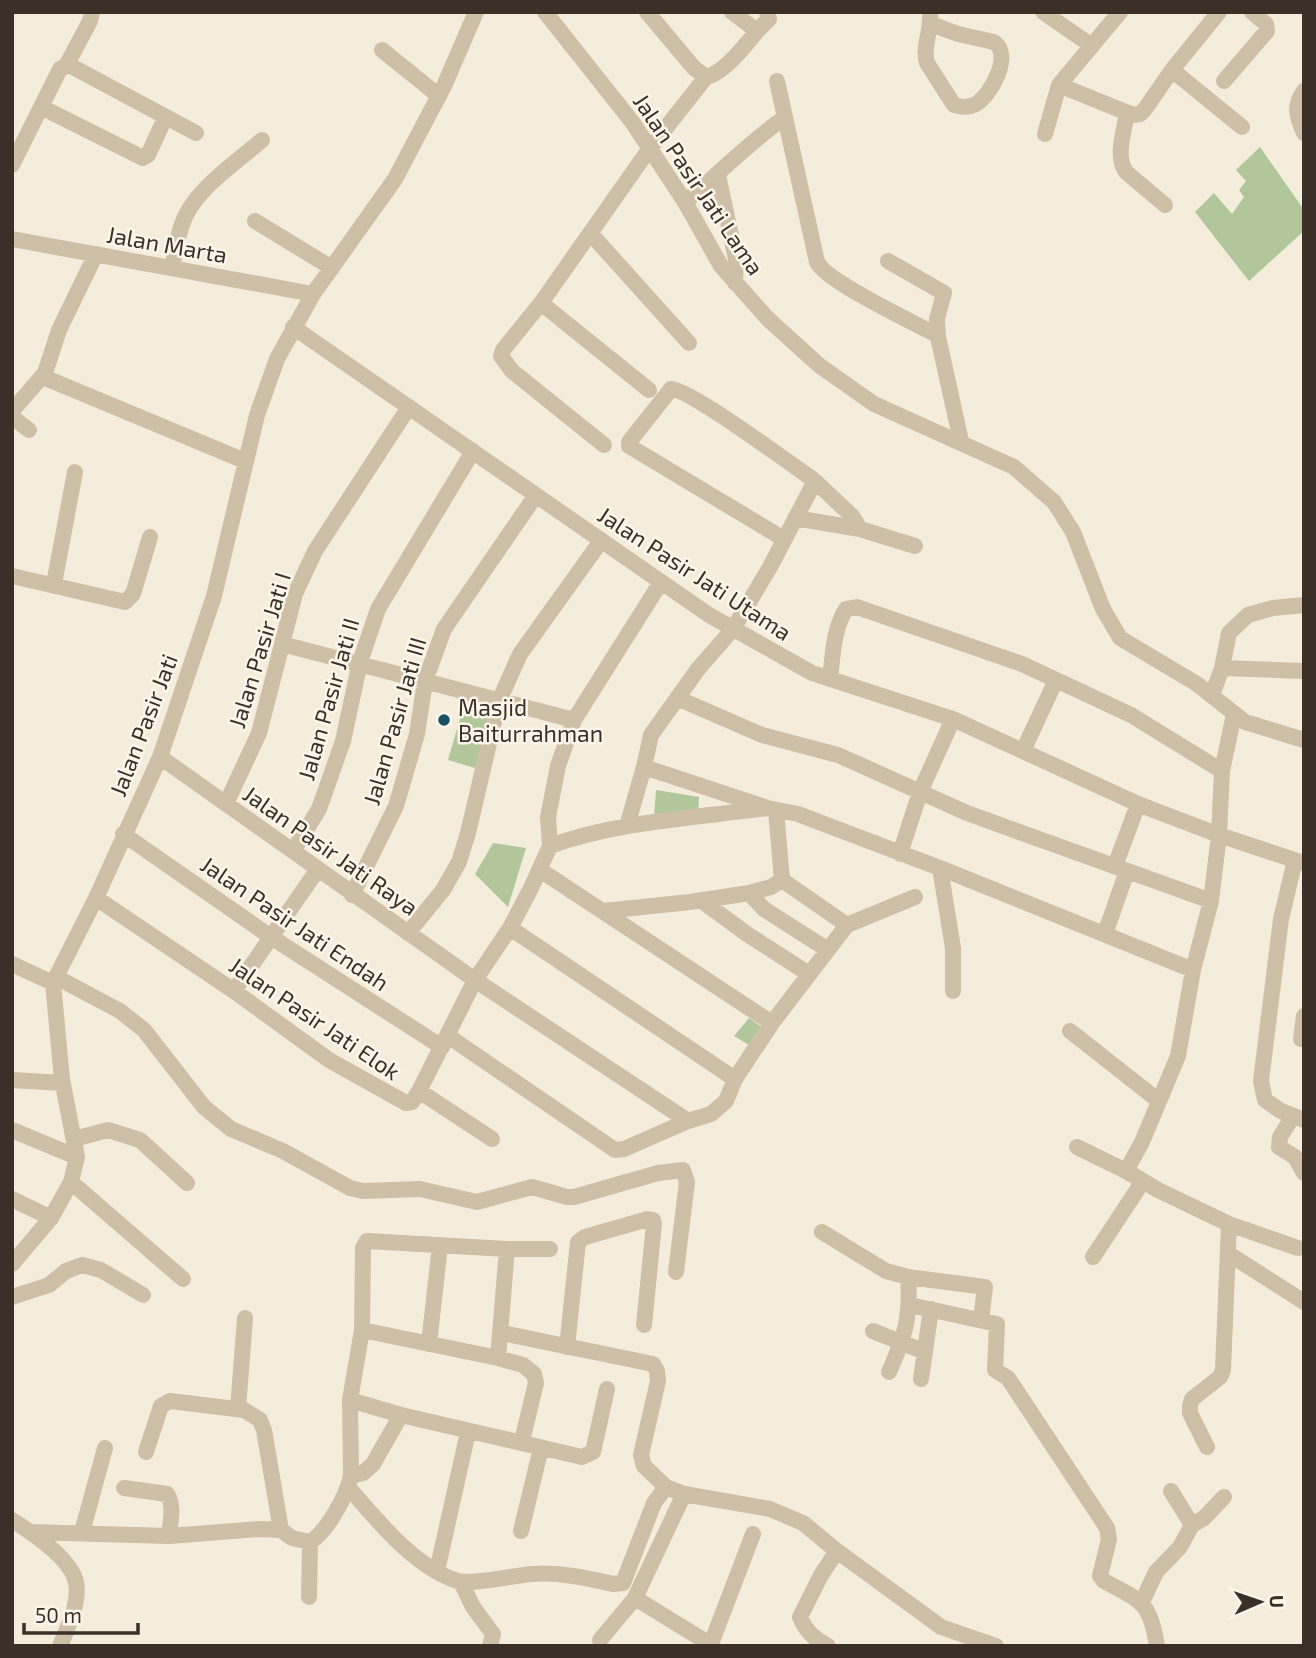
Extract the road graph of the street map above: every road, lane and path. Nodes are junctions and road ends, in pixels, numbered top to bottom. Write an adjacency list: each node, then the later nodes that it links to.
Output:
1 (92, 12): 14 (street)
2 (476, 12): 21 (street)
3 (545, 12): 31 (street, Jalan Pasir Jati Lama)
4 (647, 12): 16 (street)
5 (767, 12): 11 (street)
6 (1043, 12): 12 (street)
7 (1119, 12): 12 (street)
8 (1219, 12): 15 (street)
9 (1252, 12): 18 (street)
10 (931, 18): 10 (street)
11 (746, 19): 16 (street)
12 (1091, 46): 19 (street)
13 (382, 50): 21 (street)
14 (66, 66): 22 (street); 25 (street)
15 (1172, 70): 23 (street); 26 (street)
16 (706, 77): 31 (street)
17 (777, 81): 24 (street)
18 (1224, 81)
19 (1059, 85): 23 (street); 29 (street)
20 (1304, 91): 28 (street)
21 (439, 96): 42 (street, Jalan Pasir Jati)
22 (43, 108): 25 (street); 32 (street)
23 (1127, 113): 35 (street)
24 (784, 117): 33 (street); 47 (street)
25 (165, 118): 27 (street)
26 (1242, 127)
27 (197, 133)
28 (1304, 133)
29 (1045, 134)
30 (262, 140): 41 (street)
31 (650, 148): 34 (street, Jalan Pasir Jati Lama); 37 (street)
32 (12, 165)
33 (718, 175): 34 (street); 43 (street)
34 (685, 202): 43 (street, Jalan Pasir Jati Lama)
35 (1165, 205)
36 (254, 221): 42 (street)
37 (591, 234): 45 (street); 48 (street)
38 (12, 239): 39 (street, Jalan Marta)
39 (96, 254): 41 (street, Jalan Marta); 49 (street)
40 (888, 261): 55 (street)
41 (172, 267): 44 (street, Jalan Marta)
42 (332, 268): 44 (street, Jalan Pasir Jati)
43 (735, 283): 55 (street, Jalan Pasir Jati Lama)
44 (313, 295): 46 (street, Jalan Pasir Jati)
45 (541, 303): 50 (street); 56 (street)
46 (293, 327): 51 (street, Jalan Pasir Jati Utama); 58 (street, Jalan Pasir Jati)
47 (933, 334)
48 (690, 343)
49 (45, 373): 52 (street); 58 (street)
50 (649, 390)
51 (409, 407): 57 (street, Jalan Pasir Jati Utama); 73 (street, Jalan Pasir Jati I)
52 (12, 411)
53 (12, 417): 54 (street)
54 (29, 430)
55 (961, 441): 80 (street, Jalan Pasir Jati Lama)
56 (604, 445)
57 (473, 452): 61 (street, Jalan Pasir Jati Utama); 74 (street, Jalan Pasir Jati II)
58 (245, 461): 88 (street, Jalan Pasir Jati)
59 (75, 472): 70 (street)
60 (815, 481): 62 (street); 63 (street); 65 (street)
61 (536, 495): 66 (street, Jalan Pasir Jati Utama); 79 (street, Jalan Pasir Jati III)
62 (794, 518): 63 (street); 65 (street)
63 (860, 529): 67 (street)
64 (150, 537): 70 (street)
65 (784, 539): 72 (street)
66 (601, 541): 69 (street, Jalan Pasir Jati Utama); 82 (street)
67 (915, 546)
68 (12, 576): 70 (street)
69 (661, 582): 72 (street, Jalan Pasir Jati Utama); 85 (street)
70 (54, 584)
71 (1304, 605): 75 (street)
72 (733, 629): 77 (street, Jalan Pasir Jati Utama); 81 (street)
73 (282, 644): 74 (street); 92 (street, Jalan Pasir Jati I)
74 (360, 662): 79 (street); 99 (street, Jalan Pasir Jati II)
75 (1222, 668): 76 (street); 80 (street)
76 (1304, 671)
77 (830, 679): 78 (street); 84 (street, Jalan Pasir Jati Utama)
78 (1056, 680): 87 (street); 90 (street)
79 (425, 681): 82 (street); 108 (street, Jalan Pasir Jati III)
80 (1212, 695): 83 (street, Jalan Pasir Jati Lama)
81 (677, 698): 89 (street); 91 (street)
82 (499, 701): 85 (street); 116 (street)
83 (1234, 714): 86 (street, Jalan Pasir Jati Lama); 90 (street)
84 (953, 719): 87 (street, Jalan Pasir Jati Utama); 91 (street)
85 (574, 720): 98 (street)
86 (1304, 740)
87 (1023, 751): 93 (street, Jalan Pasir Jati Utama)
88 (160, 757): 92 (street, Jalan Pasir Jati Raya); 96 (street, Jalan Pasir Jati)
89 (644, 768): 94 (street); 95 (street)
90 (1222, 771): 97 (street)
91 (920, 792): 100 (street); 104 (street)
92 (226, 804): 99 (street, Jalan Pasir Jati Raya)
93 (1138, 804): 97 (street, Jalan Pasir Jati Utama); 104 (street)
94 (772, 809): 95 (street); 100 (street); 106 (street)
95 (627, 826): 98 (street)
96 (123, 834): 110 (street, Jalan Pasir Jati); 118 (street, Jalan Pasir Jati Endah)
97 (1219, 835): 101 (street, Jalan Pasir Jati Utama); 112 (street)
98 (550, 846): 105 (street, Jalan Pasir Jati Elok)
99 (293, 851): 103 (street, Jalan Pasir Jati Raya)
100 (900, 854): 102 (street)
101 (1300, 861): 137 (street)
102 (940, 868): 117 (street); 126 (street)
103 (318, 869): 108 (street, Jalan Pasir Jati Raya); 118 (street)
104 (1121, 869): 112 (street); 117 (street)
105 (540, 870): 113 (street); 115 (street, Jalan Pasir Jati Elok)
106 (782, 880): 107 (street); 114 (street)
107 (749, 893): 111 (street); 119 (street)
108 (352, 895): 116 (street, Jalan Pasir Jati Raya)
109 (915, 897): 114 (street)
110 (96, 898): 123 (street, Jalan Pasir Jati); 125 (street, Jalan Pasir Jati Elok)
111 (702, 901): 113 (street); 122 (street)
112 (1211, 901): 121 (street)
113 (604, 911): 128 (street)
114 (848, 925): 119 (street)
115 (510, 928): 124 (street, Jalan Pasir Jati Elok); 132 (street)
116 (408, 933): 124 (street, Jalan Pasir Jati Raya)
117 (1105, 934): 121 (street)
118 (271, 937): 125 (street); 131 (street, Jalan Pasir Jati Endah)
119 (828, 950): 122 (street)
120 (12, 964): 123 (street)
121 (1193, 970): 136 (street)
122 (809, 974): 128 (street)
123 (54, 980): 134 (street); 160 (street)
124 (475, 980): 131 (street, Jalan Pasir Jati Elok); 138 (street, Jalan Pasir Jati Raya)
125 (234, 991): 135 (street, Jalan Pasir Jati Elok)
126 (953, 991)
127 (1304, 1016): 130 (street)
128 (772, 1023): 132 (street)
129 (1070, 1031): 136 (street)
130 (1301, 1039)
131 (445, 1042): 135 (street, Jalan Pasir Jati Elok); 138 (street, Jalan Pasir Jati Endah)
132 (735, 1079): 138 (street)
133 (12, 1080): 134 (street)
134 (63, 1083): 140 (street)
135 (419, 1091): 141 (street)
136 (1159, 1101): 144 (street)
137 (1298, 1118): 145 (street)
138 (688, 1121)
139 (12, 1130): 143 (street)
140 (74, 1139): 143 (street); 148 (street)
141 (492, 1139)
142 (1077, 1147): 144 (street)
143 (77, 1157): 147 (street)
144 (1126, 1171): 146 (street)
145 (1304, 1173)
146 (1143, 1181): 151 (street); 158 (street)
147 (71, 1182): 150 (street); 162 (street)
148 (187, 1183)
149 (12, 1199): 150 (street)
150 (51, 1218): 159 (street)
151 (1229, 1224): 154 (street); 157 (street)
152 (822, 1232): 161 (street)
153 (440, 1245): 155 (street); 171 (street); 175 (street)
154 (1298, 1248)
155 (508, 1249): 156 (street); 173 (street)
156 (550, 1249)
157 (1229, 1254): 165 (street); 187 (street)
158 (1093, 1257)
159 (12, 1264)
160 (676, 1272)
161 (908, 1277): 166 (street); 169 (street)
162 (183, 1279)
163 (143, 1295): 164 (street)
164 (12, 1297)
165 (1304, 1302)
166 (910, 1305): 167 (street); 174 (street)
167 (931, 1309): 169 (street); 177 (street)
168 (245, 1318): 183 (street)
169 (981, 1320): 211 (street)
170 (643, 1325): 176 (street)
171 (362, 1330): 175 (street); 182 (street)
172 (873, 1331): 174 (street)
173 (502, 1333): 176 (street); 178 (street)
174 (902, 1343): 177 (street); 179 (street)
175 (429, 1345): 178 (street)
176 (567, 1347): 192 (street)
177 (925, 1352): 180 (street)
178 (498, 1358): 186 (street)
179 (889, 1372)
180 (922, 1379)
181 (607, 1389): 189 (street)
182 (350, 1400): 184 (street); 191 (street)
183 (238, 1409): 190 (street); 199 (street)
184 (401, 1415): 185 (street); 191 (street)
185 (468, 1432): 186 (street); 207 (street)
186 (522, 1441): 189 (street)
187 (1207, 1447)
188 (105, 1448): 202 (street)
189 (541, 1448): 200 (street)
190 (146, 1452)
191 (349, 1481): 205 (street); 207 (street)
192 (666, 1487): 195 (street); 208 (street)
193 (124, 1488): 204 (street)
194 (1171, 1491): 198 (street)
195 (684, 1494): 206 (street); 210 (street)
196 (1224, 1497): 198 (street)
197 (12, 1520): 201 (street)
198 (1192, 1525): 211 (street)
199 (281, 1530): 204 (street); 205 (street)
200 (521, 1531)
201 (30, 1532): 202 (street); 215 (street)
202 (82, 1532): 204 (street)
203 (753, 1534): 214 (street)
204 (169, 1536)
205 (310, 1542): 209 (street)
206 (836, 1551): 216 (street); 217 (street)
207 (437, 1571): 208 (street)
208 (461, 1582): 213 (street)
209 (309, 1597)
210 (635, 1598): 212 (street); 214 (street)
211 (1142, 1602): 218 (street)
212 (600, 1640)
213 (496, 1642)
214 (703, 1643)
215 (60, 1646)
216 (828, 1646)
217 (996, 1646)
218 (1157, 1646)

